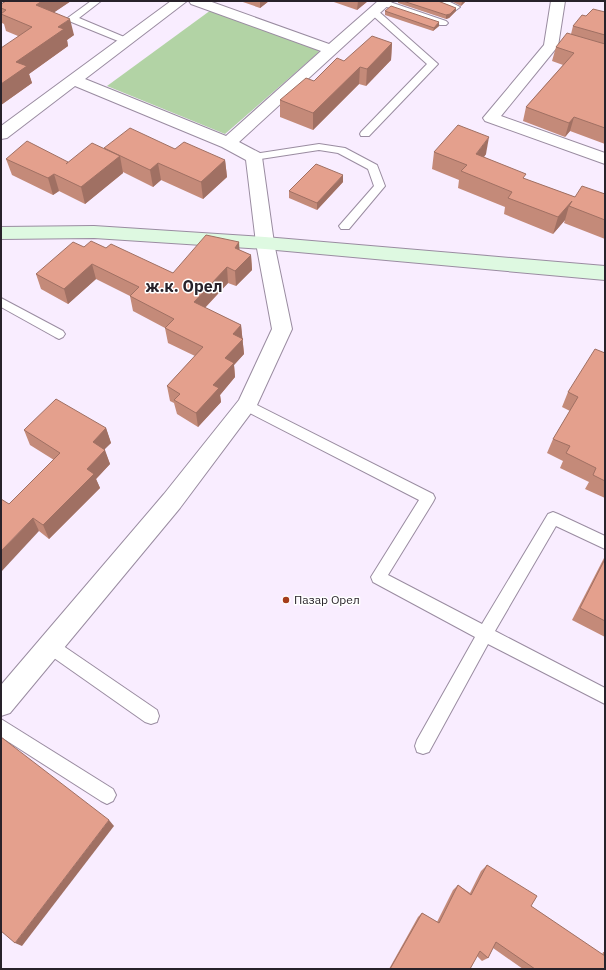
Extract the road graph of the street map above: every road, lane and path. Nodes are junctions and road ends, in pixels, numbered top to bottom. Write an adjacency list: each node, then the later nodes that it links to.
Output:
1 (97, 1): 9 (lane)
2 (180, 1): 9 (street)
3 (196, 1): 10 (street)
4 (440, 1): 7 (lane)
5 (558, 1): 16 (street)
6 (381, 5): 8 (lane); 10 (street); 13 (lane)
7 (456, 7)
8 (443, 23)
9 (126, 41): 11 (street)
10 (332, 50): 14 (street)
11 (74, 80): 12 (street); 14 (street)
12 (1, 134)
13 (365, 134)
14 (228, 143): 15 (street)
15 (254, 157): 17 (lane); 19 (street)
16 (605, 159)
17 (344, 226)
18 (1, 233): 19 (street)
19 (265, 243): 20 (street); 23 (street)
20 (605, 273)
21 (1, 302): 22 (lane)
22 (59, 334)
23 (247, 405): 25 (lane); 26 (street)
24 (605, 543): 25 (lane)
25 (485, 634): 27 (lane); 31 (lane)
26 (50, 646): 28 (street); 29 (lane)
27 (605, 696)
28 (1, 704)
29 (151, 716)
30 (1, 727): 32 (lane)
31 (424, 746)
32 (107, 795)

